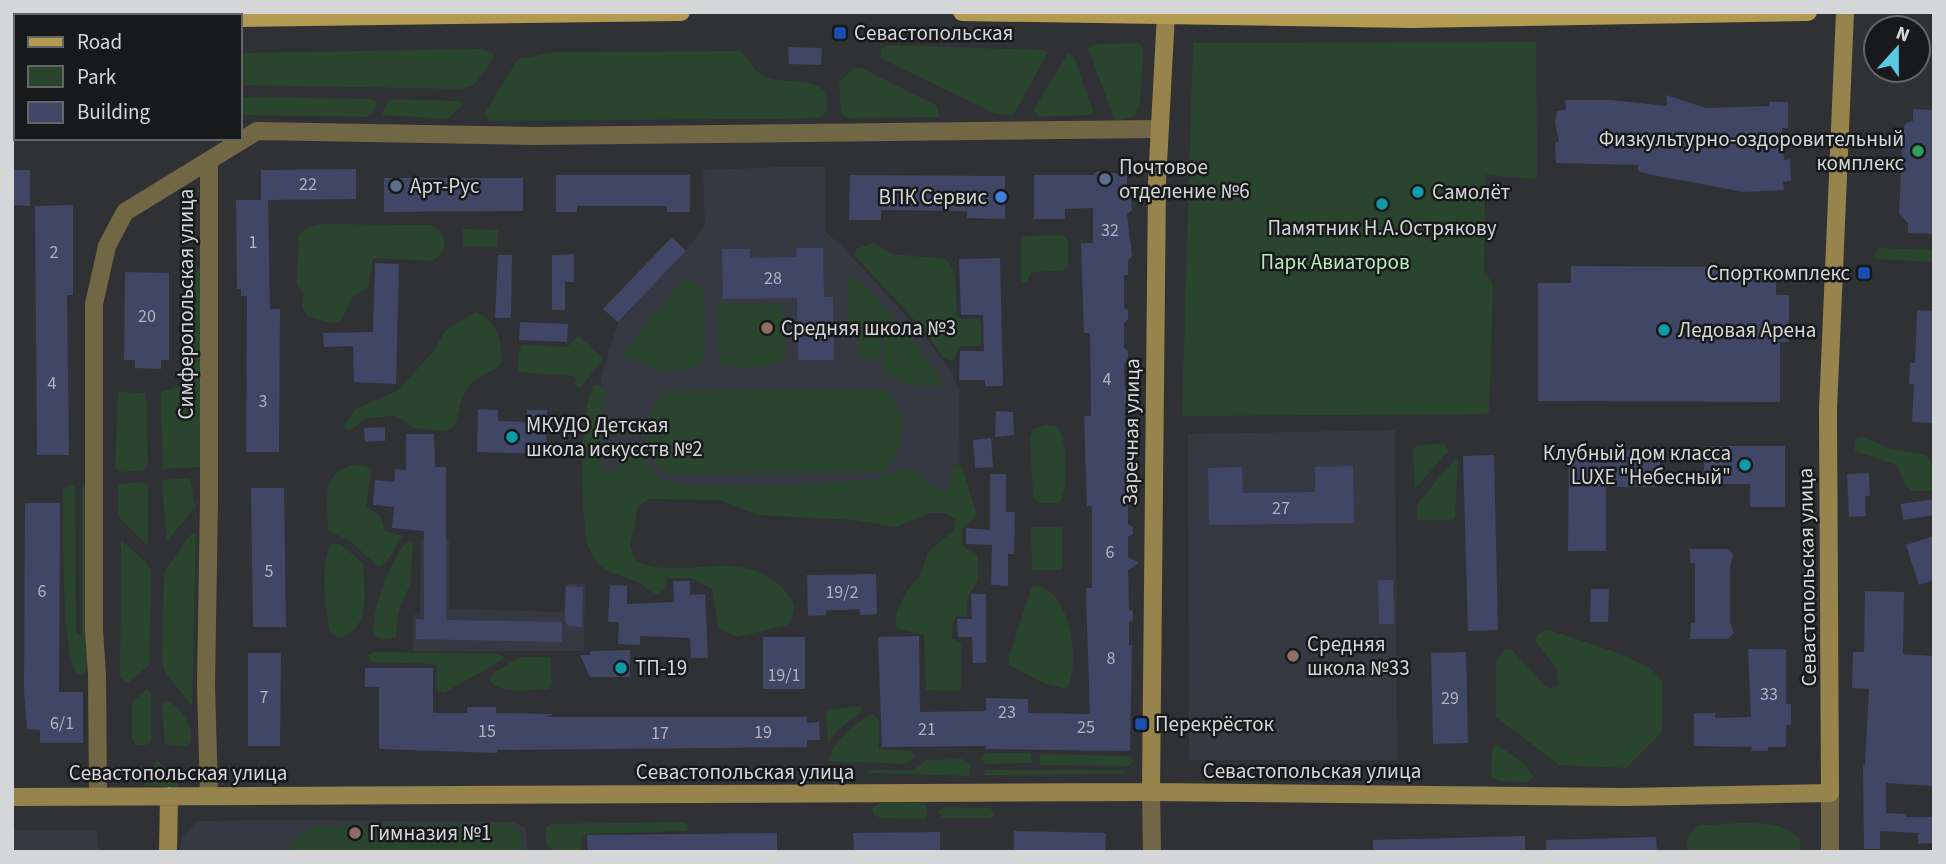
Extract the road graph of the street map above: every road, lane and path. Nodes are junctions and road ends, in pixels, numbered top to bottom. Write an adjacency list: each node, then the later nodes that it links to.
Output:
1 (681, 12): 7 (main road)
2 (962, 12): 5 (main road)
3 (1808, 12): 6 (main road)
4 (1845, 12): 11 (main road, Севастопольская улица)
5 (1166, 13): 6 (main road); 8 (main road, Заречная улица)
6 (1410, 16)
7 (242, 18)
8 (1159, 129): 9 (street); 10 (main road, Заречная улица)
9 (209, 164): 12 (street, Симферопольская улица); 13 (street, Симферопольская улица)
10 (1151, 792): 11 (main road, Севастопольская улица); 13 (main road, Севастопольская улица); 17 (street, Заречная улица)
11 (1830, 793): 18 (street)
12 (98, 795): 14 (main road, Севастопольская улица); 15 (main road, Севастопольская улица)
13 (209, 795): 14 (main road, Севастопольская улица)
14 (169, 796): 16 (main road)
15 (12, 797)
16 (168, 852)
17 (1152, 852)
18 (1830, 852)

